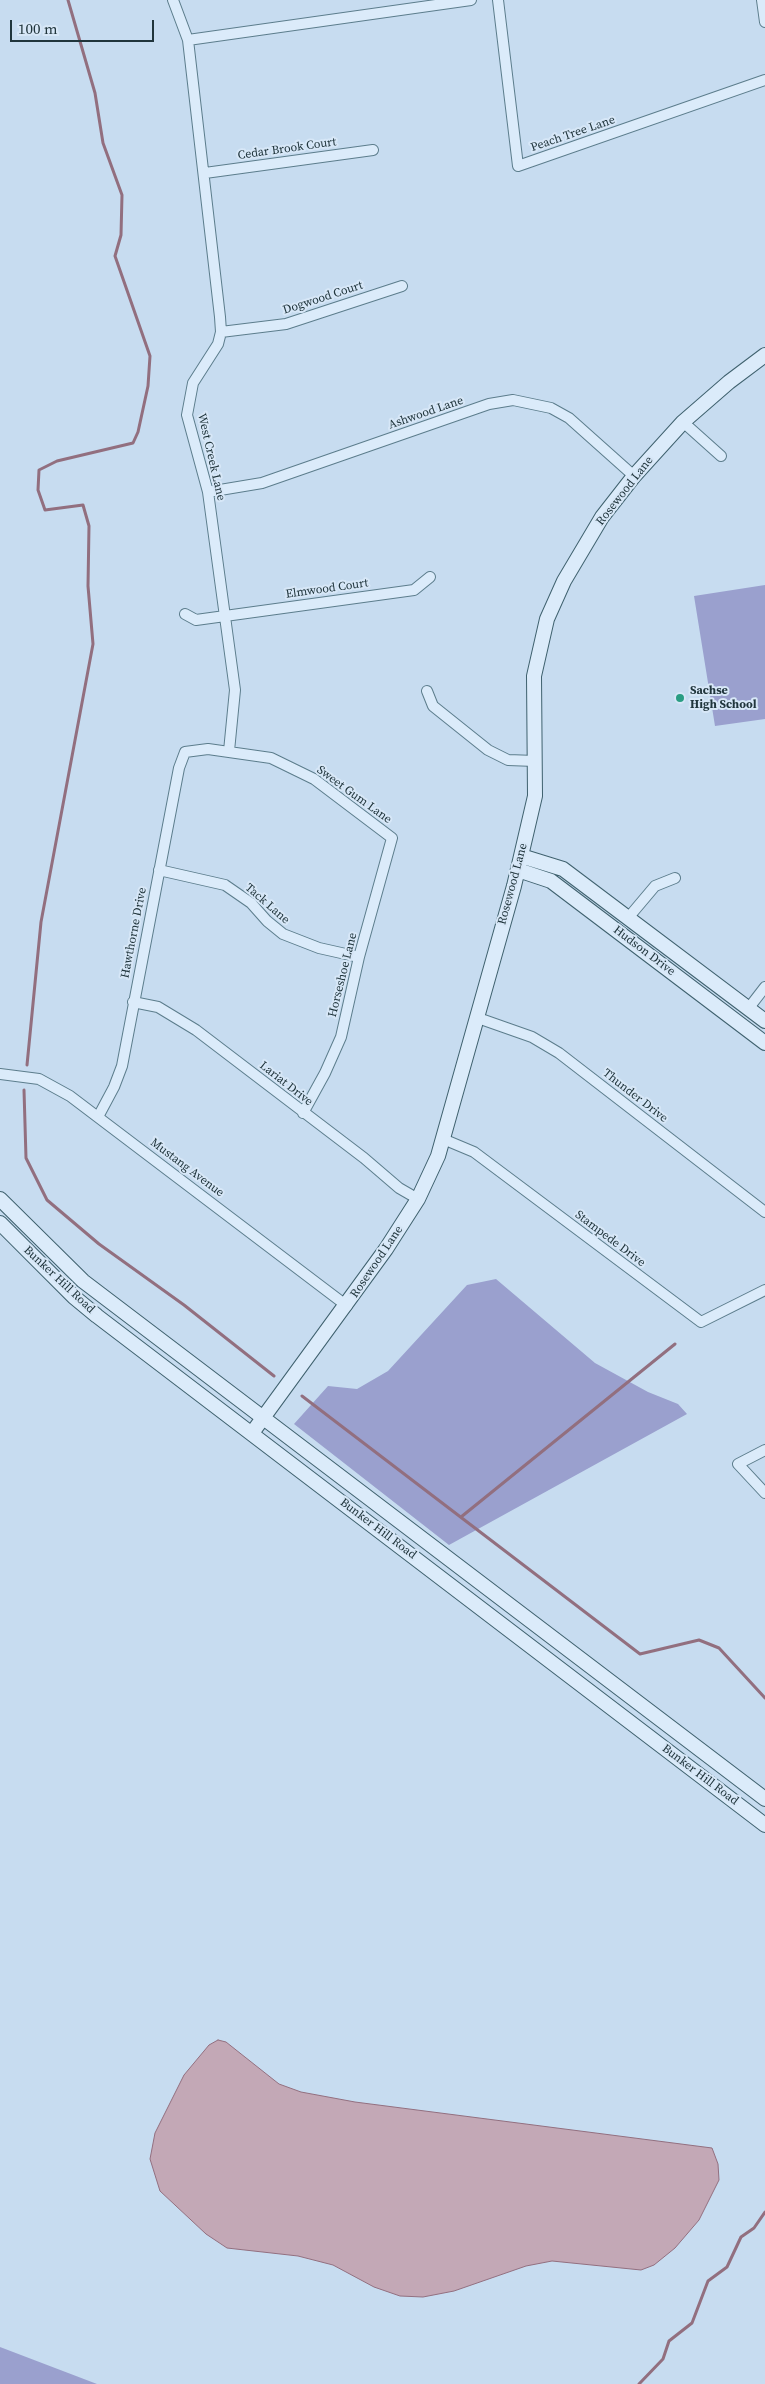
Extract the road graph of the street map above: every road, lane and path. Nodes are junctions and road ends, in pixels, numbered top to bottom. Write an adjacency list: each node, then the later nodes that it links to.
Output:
1 (173, 0): 6 (street, West Creek Lane)
2 (471, 0): 6 (street)
3 (498, 0): 7 (street, Peach Tree Lane)
4 (762, 0): 5 (street)
5 (765, 22)
6 (188, 40): 9 (street, West Creek Lane)
7 (765, 80)
8 (373, 150): 9 (street, Cedar Brook Court)
9 (205, 173): 11 (street, West Creek Lane)
10 (402, 286): 11 (street, Dogwood Court)
11 (220, 332): 16 (street, West Creek Lane)
12 (765, 355): 13 (main road, Rosewood Lane)
13 (683, 422): 14 (street); 15 (main road, Rosewood Lane)
14 (721, 456)
15 (634, 476): 16 (street, Ashwood Lane); 23 (main road, Rosewood Lane)
16 (208, 492): 19 (street, West Creek Lane)
17 (430, 577): 19 (street, Elmwood Court)
18 (185, 614): 19 (street, Elmwood Court)
19 (224, 616): 21 (street, West Creek Lane)
20 (427, 690): 23 (street)
21 (230, 751): 22 (street, Sweet Gum Lane); 24 (street, Sweet Gum Lane)
22 (185, 752): 26 (street, Hawthorne Drive)
23 (535, 760): 25 (main road, Rosewood Lane)
24 (392, 838): 30 (street, Horseshoe Lane)
25 (521, 856): 27 (main road, Rosewood Lane); 29 (main road, Hudson Drive)
26 (159, 870): 30 (street, Tack Lane); 32 (street, Hawthorne Drive)
27 (518, 870): 34 (main road, Rosewood Lane); 36 (main road, Hudson Drive)
28 (674, 878): 29 (street)
29 (628, 918): 33 (main road, Hudson Drive)
30 (359, 958): 38 (street, Horseshoe Lane)
31 (765, 987): 33 (street)
32 (133, 1002): 38 (street, Lariat Drive); 39 (street, Hawthorne Drive)
33 (748, 1009): 35 (main road, Hudson Drive)
34 (478, 1018): 40 (main road, Rosewood Lane); 43 (street, Thunder Drive)
35 (765, 1022)
36 (765, 1043)
37 (0, 1074): 39 (street, Mustang Avenue)
38 (303, 1113): 42 (street, Lariat Drive)
39 (98, 1117): 46 (street, Mustang Avenue)
40 (443, 1139): 42 (main road, Rosewood Lane); 45 (street, Stampede Drive)
41 (0, 1199): 47 (main road, Bunker Hill Road)
42 (418, 1199): 46 (main road, Rosewood Lane)
43 (765, 1212)
44 (0, 1223): 48 (main road, Bunker Hill Road)
45 (765, 1290)
46 (347, 1306): 47 (main road, Rosewood Lane)
47 (264, 1419): 48 (main road, Rosewood Lane); 51 (main road, Bunker Hill Road)
48 (252, 1433): 52 (main road, Bunker Hill Road)
49 (765, 1450): 50 (street)
50 (765, 1493)
51 (765, 1799)
52 (765, 1825)

